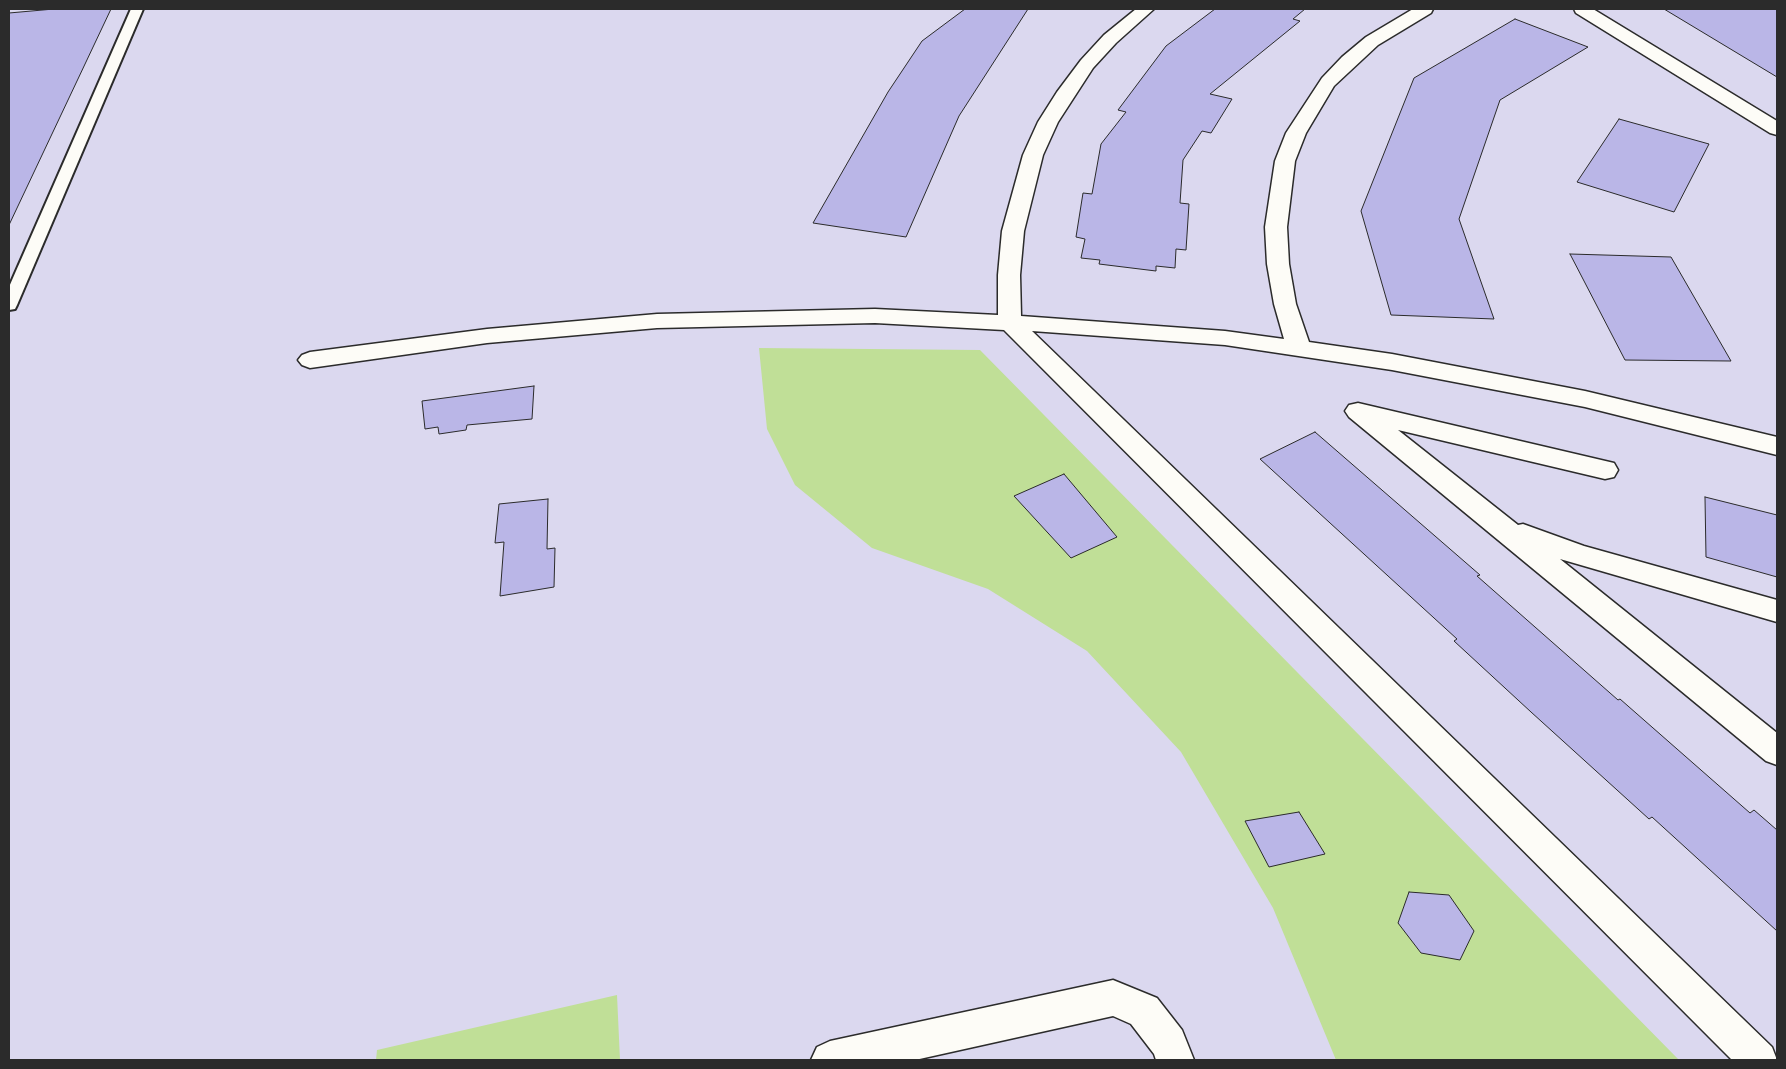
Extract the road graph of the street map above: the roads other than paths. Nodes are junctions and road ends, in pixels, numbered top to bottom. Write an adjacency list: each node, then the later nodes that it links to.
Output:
1 (137, 9): 6 (lane)
2 (1146, 9): 7 (street)
3 (1424, 9): 8 (street)
4 (1582, 9): 5 (street)
5 (1777, 129)
6 (9, 306)
7 (1010, 322): 8 (street); 9 (street); 21 (street)
8 (1299, 348): 11 (street)
9 (310, 360)
10 (1482, 441): 12 (street); 13 (street); 13 (street)
11 (1777, 446)
12 (1605, 470)
13 (1441, 478): 14 (street)
14 (1486, 515): 15 (street); 16 (street)
15 (1625, 567): 16 (street); 17 (street)
16 (1595, 603): 18 (street)
17 (1777, 611)
18 (1777, 751)
19 (830, 1060): 20 (street)
20 (1175, 1060)
21 (1760, 1060)

